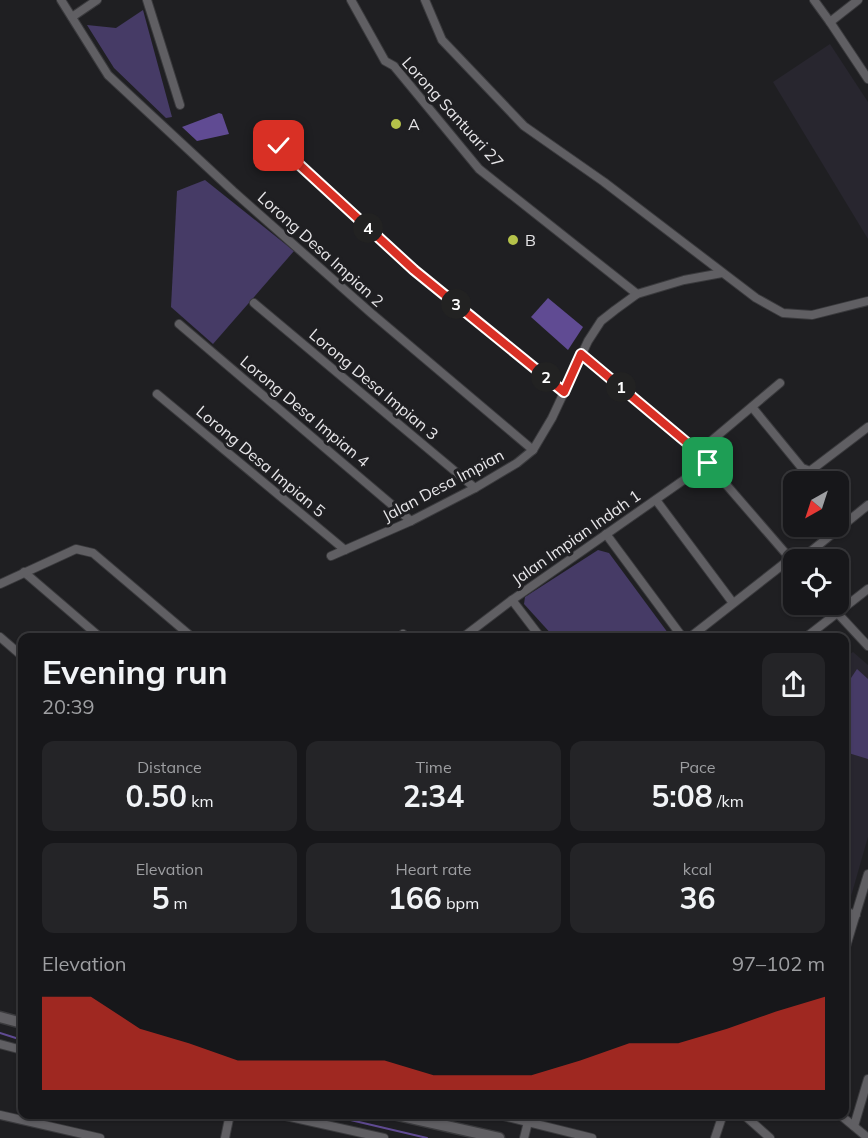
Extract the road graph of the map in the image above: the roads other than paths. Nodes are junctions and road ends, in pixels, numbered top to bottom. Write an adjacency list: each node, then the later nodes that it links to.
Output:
1 (61, 0): 8 (street, Lorong Desa Impian 2)
2 (97, 0): 8 (street)
3 (147, 0): 11 (street)
4 (351, 0): 14 (street, Lorong Santuari 27)
5 (425, 0): 13 (street)
6 (814, 0): 9 (street)
7 (858, 0): 9 (street)
8 (72, 17): 24 (street, Lorong Desa Impian 2)
9 (830, 22): 10 (street)
10 (868, 79)
11 (180, 105)
12 (279, 146): 20 (street)
13 (722, 273): 14 (street, Jalan Desa Impian); 15 (street)
14 (638, 294): 18 (street, Jalan Desa Impian)
15 (868, 302)
16 (254, 303): 27 (street, Lorong Desa Impian 3)
17 (179, 324): 30 (street, Lorong Desa Impian 4)
18 (581, 354): 20 (street, Jalan Desa Impian); 25 (street)
19 (780, 383): 22 (street)
20 (564, 392): 24 (street, Jalan Desa Impian)
21 (157, 394): 34 (street, Lorong Desa Impian 5)
22 (752, 407): 23 (street); 25 (street)
23 (868, 427)
24 (533, 450): 27 (street, Jalan Desa Impian)
25 (698, 452): 26 (street)
26 (708, 463): 28 (street, Jalan Impian Indah 1); 32 (street)
27 (475, 488): 30 (street, Jalan Desa Impian)
28 (656, 500): 31 (street, Jalan Impian Indah 1); 41 (street)
29 (868, 506): 33 (street)
30 (411, 520): 34 (street, Jalan Desa Impian)
31 (606, 534): 40 (street, Jalan Impian Indah 1); 49 (street)
32 (784, 549)
33 (809, 549)
34 (345, 550): 35 (street, Jalan Desa Impian)
35 (332, 556)
36 (783, 568): 41 (street)
37 (24, 572): 38 (street); 45 (street); 46 (street)
38 (0, 584)
39 (868, 589): 42 (street)
40 (512, 600): 47 (street, Jalan Impian Indah 1); 48 (street)
41 (733, 603): 50 (street)
42 (849, 604)
43 (836, 615): 51 (street)
44 (838, 615): 53 (street)
45 (95, 633)
46 (187, 633)
47 (469, 633)
48 (537, 633)
49 (679, 633)
50 (695, 633)
51 (812, 633)
52 (0, 637): 54 (street)
53 (868, 646)
54 (18, 653)
55 (868, 874): 57 (street)
56 (849, 913): 57 (street)
57 (856, 915): 58 (street)
58 (849, 937)
59 (0, 1017): 60 (street)
60 (18, 1022)
61 (0, 1044): 62 (street)
62 (18, 1049)
63 (868, 1079): 73 (street)
64 (0, 1115): 74 (street)
65 (229, 1119): 75 (street)
66 (299, 1119): 76 (street)
67 (415, 1119): 77 (street)
68 (529, 1119): 78 (street)
69 (532, 1119): 79 (street)
70 (721, 1119): 80 (street)
71 (748, 1119): 81 (street)
72 (845, 1119): 73 (street)
73 (854, 1126): 82 (street)
74 (100, 1138)
75 (225, 1138)
76 (384, 1138)
77 (499, 1138)
78 (524, 1138)
79 (592, 1138)
80 (715, 1138)
81 (770, 1138)
82 (868, 1138)

